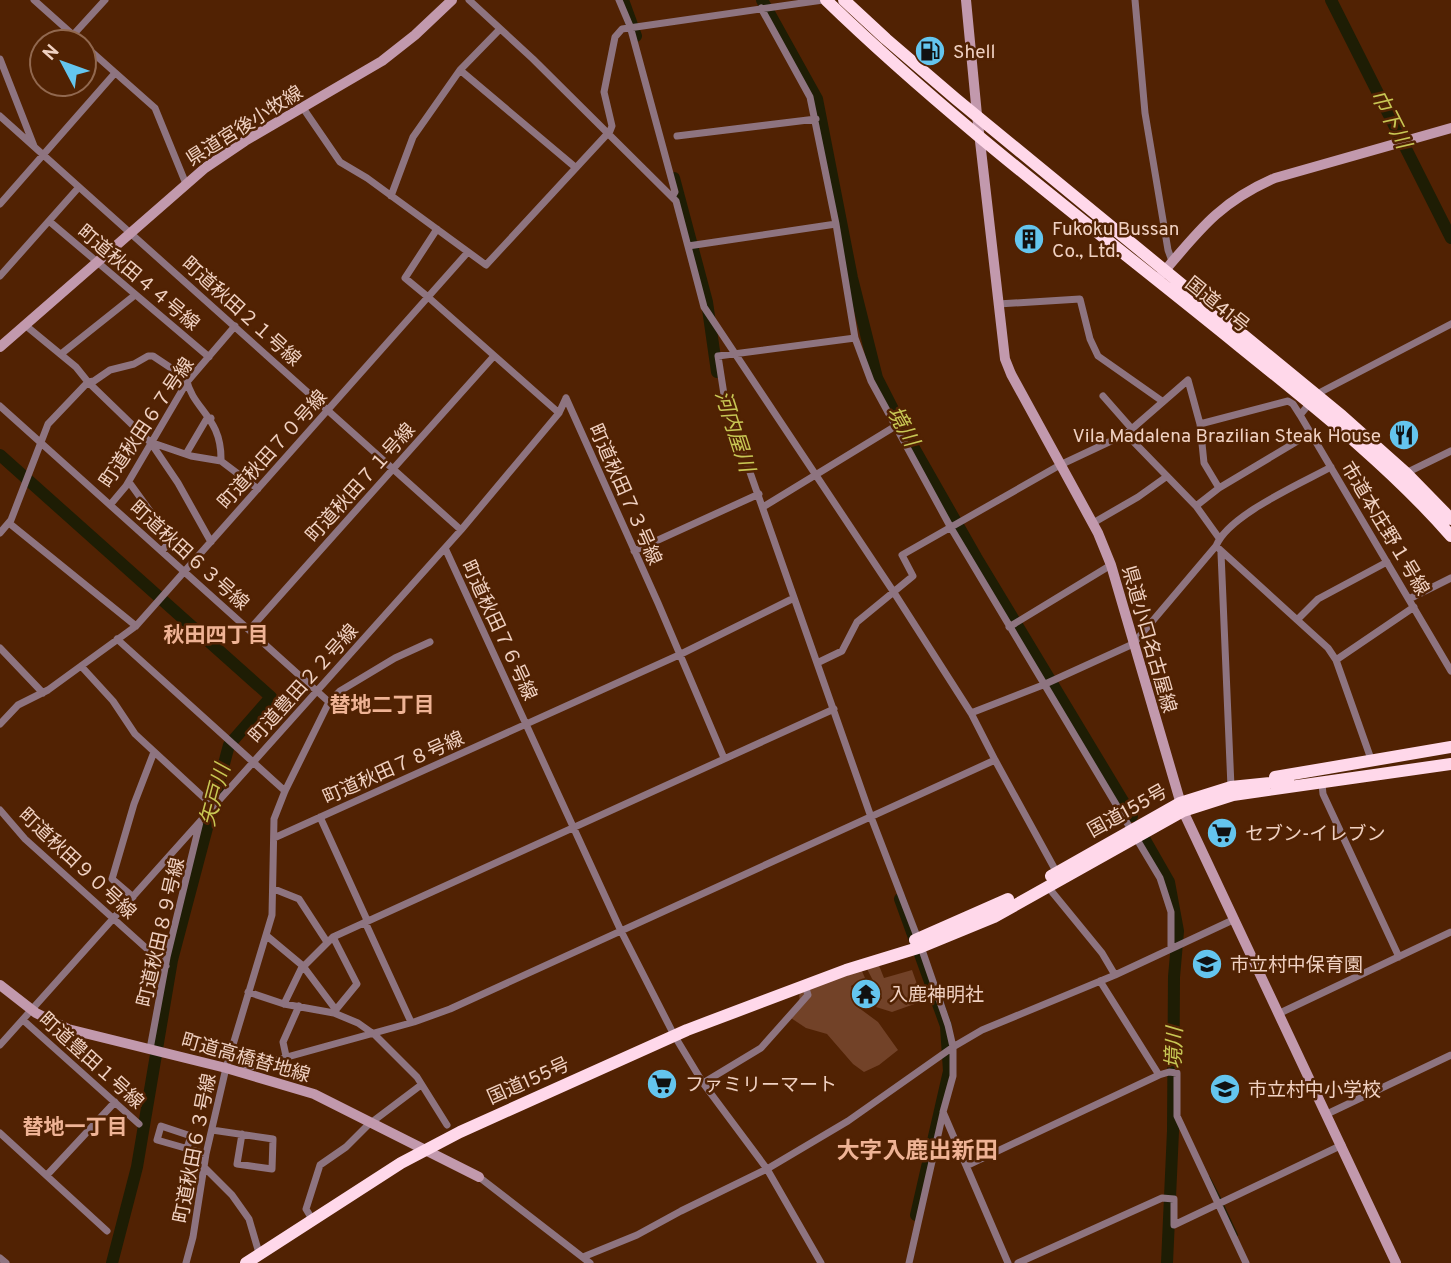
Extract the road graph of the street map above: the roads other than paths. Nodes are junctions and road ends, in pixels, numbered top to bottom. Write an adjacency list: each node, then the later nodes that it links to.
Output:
1 (34, 0): 12 (street)
2 (105, 0): 13 (street)
3 (452, 0): 19 (main road, 県道宮後小牧線)
4 (469, 0): 14 (street)
5 (619, 0): 11 (street)
6 (825, 0): 10 (street); 25 (highway, 国道41号)
7 (845, 0): 20 (highway, 国道41号)
8 (966, 0): 20 (main road, 県道小口名古屋線)
9 (1135, 0): 42 (street)
10 (761, 8): 11 (street); 22 (street)
11 (629, 26): 24 (street); 32 (street)
12 (65, 28)
13 (79, 28)
14 (500, 29): 17 (street); 24 (street)
15 (98, 57): 18 (street)
16 (0, 59): 27 (street)
17 (460, 70): 28 (street); 31 (street)
18 (115, 72): 27 (street); 29 (street)
19 (303, 108): 29 (main road, 県道宮後小牧線); 31 (street)
20 (977, 115): 25 (main road, 県道小口名古屋線); 42 (highway, 国道41号)
21 (0, 116): 27 (street, 町道秋田２１号線)
22 (816, 119): 26 (street); 36 (street)
23 (1451, 128): 42 (main road)
24 (608, 134): 28 (street); 32 (street)
25 (979, 135): 42 (highway, 国道41号); 46 (main road, 県道小口名古屋線)
26 (677, 136)
27 (40, 152): 30 (street, 町道秋田２１号線); 33 (street); 34 (street)
28 (575, 167): 40 (street)
29 (186, 184): 38 (main road, 県道宮後小牧線)
30 (79, 187): 35 (street); 38 (street, 町道秋田２１号線)
31 (391, 196): 37 (street)
32 (672, 197): 39 (street)
33 (0, 198)
34 (0, 204)
35 (49, 221): 41 (street, 町道秋田４４号線); 43 (street)
36 (836, 224): 39 (street); 50 (street)
37 (438, 229): 40 (street); 45 (street)
38 (130, 233): 41 (main road, 県道宮後小牧線); 49 (street, 町道秋田２１号線)
39 (688, 246): 53 (street)
40 (467, 252): 45 (street, 町道秋田７０号線)
41 (97, 262): 44 (street, 町道秋田４４号線); 48 (main road, 県道宮後小牧線)
42 (1165, 270): 60 (highway, 国道41号)
43 (0, 276)
44 (135, 295): 52 (street); 54 (street, 町道秋田４４号線)
45 (428, 297): 55 (street); 63 (street, 町道秋田７０号線)
46 (998, 304): 61 (street); 78 (main road, 県道小口名古屋線)
47 (1451, 324): 60 (street)
48 (25, 325): 51 (main road, 県道宮後小牧線); 52 (street)
49 (235, 326): 54 (street, 町道秋田６７号線); 63 (street, 町道秋田２１号線)
50 (855, 338): 53 (street); 70 (street)
51 (0, 348)
52 (61, 354): 56 (street)
53 (736, 354): 82 (street); 87 (street)
54 (209, 357): 57 (street, 町道秋田６７号線)
55 (496, 358): 65 (street); 80 (street, 町道秋田７１号線)
56 (88, 382): 57 (street); 73 (street); 74 (street)
57 (187, 382): 67 (street); 73 (street, 町道秋田６７号線)
58 (1103, 396): 71 (street)
59 (566, 398): 65 (street, 町道豊田２２号線); 102 (street, 町道秋田７３号線)
60 (1314, 399): 66 (street); 81 (highway, 国道41号); 97 (highway, 国道41号)
61 (1162, 401): 69 (street); 71 (street)
62 (0, 406): 64 (street, 町道秋田６３号線)
63 (328, 410): 80 (street, 町道秋田２１号線); 86 (street, 町道秋田７０号線)
64 (8, 413): 68 (street); 74 (street, 町道秋田６３号線)
65 (559, 413): 95 (street, 町道豊田２２号線)
66 (1300, 415): 69 (street); 72 (street, 市道本庄野１号線)
67 (211, 418): 76 (street); 77 (street)
68 (0, 422)
69 (1200, 424): 85 (street)
70 (894, 427): 82 (street); 94 (street)
71 (1129, 432): 78 (street); 83 (street)
72 (1311, 433): 79 (street, 市道本庄野１号線); 85 (street)
73 (150, 442): 76 (street); 84 (street, 町道秋田６７号線); 98 (street)
74 (41, 443): 88 (street, 町道秋田６３号線); 92 (street)
75 (1451, 451): 81 (street)
76 (186, 454): 77 (street)
77 (221, 461): 86 (street)
78 (1060, 464): 93 (main road, 県道小口名古屋線); 94 (street)
79 (1331, 467): 99 (street); 103 (street, 市道本庄野１号線)
80 (395, 471): 95 (street, 町道秋田２１号線); 113 (street, 町道秋田７１号線)
81 (1406, 473): 91 (highway, 国道41号)
82 (816, 476): 90 (street); 107 (street)
83 (1166, 477): 89 (street); 93 (street)
84 (129, 482): 88 (street, 町道秋田６７号線); 101 (street)
85 (1219, 488): 89 (street)
86 (258, 489): 98 (street, 町道秋田７０号線)
87 (759, 494): 90 (street); 102 (street)
88 (110, 505): 101 (street, 町道秋田６３号線)
89 (1196, 506): 99 (street)
90 (763, 507): 108 (street)
91 (1451, 519)
92 (9, 523): 96 (street); 111 (street)
93 (1093, 523): 104 (main road, 県道小口名古屋線)
94 (954, 526): 107 (street); 112 (street)
95 (461, 530): 100 (street, 町道豊田２２号線)
96 (0, 533)
97 (1451, 536)
98 (211, 542): 105 (street, 町道秋田７０号線)
99 (1219, 545): 110 (street); 116 (street); 142 (street)
100 (445, 548): 124 (street, 町道豊田２２号線); 130 (street, 町道秋田７６号線)
101 (162, 551): 105 (street, 町道秋田６３号線)
102 (634, 551): 118 (street, 町道秋田７３号線)
103 (1387, 562): 109 (street, 市道本庄野１号線); 110 (street)
104 (1111, 565): 112 (street); 116 (main road, 県道小口名古屋線)
105 (185, 572): 111 (street, 町道秋田７０号線); 113 (street, 町道秋田６３号線)
106 (1451, 578): 109 (street)
107 (893, 591): 120 (street); 128 (street)
108 (794, 598): 118 (street, 町道秋田７８号線); 120 (street)
109 (1412, 603): 119 (street); 122 (street, 市道本庄野１号線)
110 (1298, 619): 119 (street)
111 (136, 625): 114 (street, 町道秋田７０号線)
112 (1009, 626): 123 (street)
113 (251, 631): 124 (street, 町道秋田６３号線)
114 (117, 639): 121 (street, 町道秋田７０号線); 136 (street)
115 (430, 642): 126 (street)
116 (1133, 645): 123 (street); 145 (main road, 県道小口名古屋線)
117 (0, 648): 125 (street)
118 (679, 655): 130 (street, 町道秋田７８号線); 133 (street, 町道秋田７３号線)
119 (1336, 660): 134 (street)
120 (817, 663): 127 (street)
121 (81, 666): 125 (street, 町道秋田７０号線); 132 (street)
122 (1451, 671)
123 (1043, 685): 128 (street); 151 (street)
124 (317, 690): 126 (street, 町道秋田６３号線); 136 (street, 町道豊田２２号線)
125 (43, 693): 129 (street, 町道秋田７０号線)
126 (329, 702): 143 (street, 町道秋田６３号線)
127 (834, 709): 133 (street); 148 (street)
128 (971, 713): 135 (street)
129 (0, 724)
130 (526, 724): 147 (street, 町道秋田７８号線); 150 (street, 町道秋田７６号線)
131 (1451, 747): 134 (highway)
132 (154, 752): 144 (street); 156 (street)
133 (724, 758): 150 (street)
134 (1371, 759): 140 (highway)
135 (995, 761): 148 (street); 153 (street)
136 (253, 762): 143 (street); 144 (street, 町道豊田２２号線)
137 (1451, 765): 138 (highway, 国道155号); 139 (highway)
138 (1383, 772): 139 (highway, 国道155号); 140 (highway, 国道155号)
139 (1345, 781): 141 (highway, 国道155号)
140 (1247, 784): 142 (highway, 国道155号)
141 (1322, 784): 145 (highway, 国道155号); 166 (street)
142 (1231, 787): 145 (highway, 国道155号)
143 (285, 791): 152 (street, 町道秋田６３号線)
144 (214, 807): 149 (street, 町道豊田２２号線)
145 (1181, 807): 151 (highway, 国道155号); 158 (main road, 県道小口名古屋線)
146 (0, 810): 157 (street, 町道秋田９０号線)
147 (320, 817): 152 (street, 町道秋田７８号線); 159 (street)
148 (872, 817): 160 (street); 164 (street)
149 (200, 822): 156 (street, 町道豊田２２号線); 167 (street, 町道秋田８９号線)
150 (572, 826): 159 (street); 160 (street, 町道秋田７６号線)
151 (1134, 833): 153 (highway, 国道155号); 154 (highway, 国道155号); 165 (street)
152 (274, 838): 155 (street, 町道秋田６３号線)
153 (1057, 873): 164 (highway, 国道155号)
154 (1048, 887): 164 (highway, 国道155号); 169 (street)
155 (274, 889): 162 (street, 町道秋田６３号線); 163 (street)
156 (133, 897): 157 (street, 町道豊田２２号線)
157 (113, 919): 167 (street, 町道秋田９０号線); 176 (street, 町道豊田２２号線)
158 (1235, 919): 165 (street); 178 (main road, 県道小口名古屋線)
159 (366, 921): 163 (street); 180 (street)
160 (621, 930): 180 (street); 182 (street, 町道秋田７６号線)
161 (1451, 932): 166 (street)
162 (267, 936): 168 (street); 173 (street, 町道秋田６３号線)
163 (330, 940): 168 (street); 177 (street)
164 (920, 943): 172 (highway, 国道155号); 184 (street)
165 (1171, 948): 169 (street)
166 (1399, 957): 178 (street)
167 (166, 966): 185 (street, 町道秋田８９号線)
168 (303, 967): 174 (street); 177 (street)
169 (1115, 975): 170 (street)
170 (1100, 981): 184 (street); 190 (street)
171 (0, 985): 176 (main road, 町道高橋替地線)
172 (805, 985): 182 (highway, 国道155号); 191 (street)
173 (248, 992): 174 (street); 188 (street, 町道秋田６３号線)
174 (284, 1004): 175 (street)
175 (299, 1006): 177 (street); 187 (street)
176 (32, 1010): 179 (street, 町道豊田２２号線); 185 (main road, 町道高橋替地線)
177 (335, 1011): 181 (street)
178 (1280, 1013): 195 (main road, 県道小口名古屋線)
179 (23, 1020): 183 (street, 町道豊田２２号線); 193 (street, 町道豊田１号線)
180 (412, 1022): 181 (street)
181 (372, 1033): 187 (street); 192 (street)
182 (674, 1035): 191 (street, 町道秋田７６号線); 204 (highway, 国道155号)
183 (0, 1045)
184 (953, 1047): 194 (street); 208 (street)
185 (155, 1051): 188 (main road, 町道高橋替地線)
186 (1451, 1055): 195 (street)
187 (286, 1056): 189 (street)
188 (226, 1068): 189 (main road, 町道高橋替地線); 199 (street, 町道秋田６３号線)
189 (240, 1072): 196 (main road, 町道高橋替地線)
190 (1159, 1075): 206 (street); 211 (street)
191 (704, 1083): 208 (street, 町道秋田７６号線)
192 (421, 1084): 196 (street); 198 (street)
193 (114, 1102): 197 (street, 町道豊田１号線); 209 (street)
194 (943, 1112): 206 (street); 222 (street)
195 (1327, 1114): 202 (main road, 県道小口名古屋線)
196 (372, 1122): 204 (main road, 町道高橋替地線); 212 (street)
197 (139, 1124)
198 (447, 1125)
199 (212, 1130): 201 (street); 205 (street, 町道秋田６３号線)
200 (0, 1133): 209 (street)
201 (242, 1134): 201 (street)
202 (1342, 1145): 211 (street); 226 (main road, 県道小口名古屋線)
203 (187, 1148): 203 (street); 205 (street)
204 (426, 1149): 210 (main road, 町道高橋替地線); 212 (highway, 国道155号)
205 (206, 1154): 207 (street, 町道秋田６３号線)
206 (968, 1165): 223 (street)
207 (205, 1168): 214 (street); 218 (street, 町道秋田６３号線)
208 (767, 1169): 215 (street); 221 (street, 町道秋田７６号線)
209 (47, 1175): 213 (street)
210 (479, 1177): 215 (street)
211 (1219, 1202): 224 (street); 225 (street)
212 (312, 1219): 214 (highway, 国道155号)
213 (107, 1231)
214 (259, 1253): 219 (highway, 国道155号)
215 (583, 1257): 220 (street)
216 (0, 1258): 217 (street)
217 (6, 1263)
218 (186, 1263)
219 (246, 1263)
220 (590, 1263)
221 (821, 1263)
222 (909, 1263)
223 (1008, 1263)
224 (1018, 1263)
225 (1246, 1263)
226 (1396, 1263)

